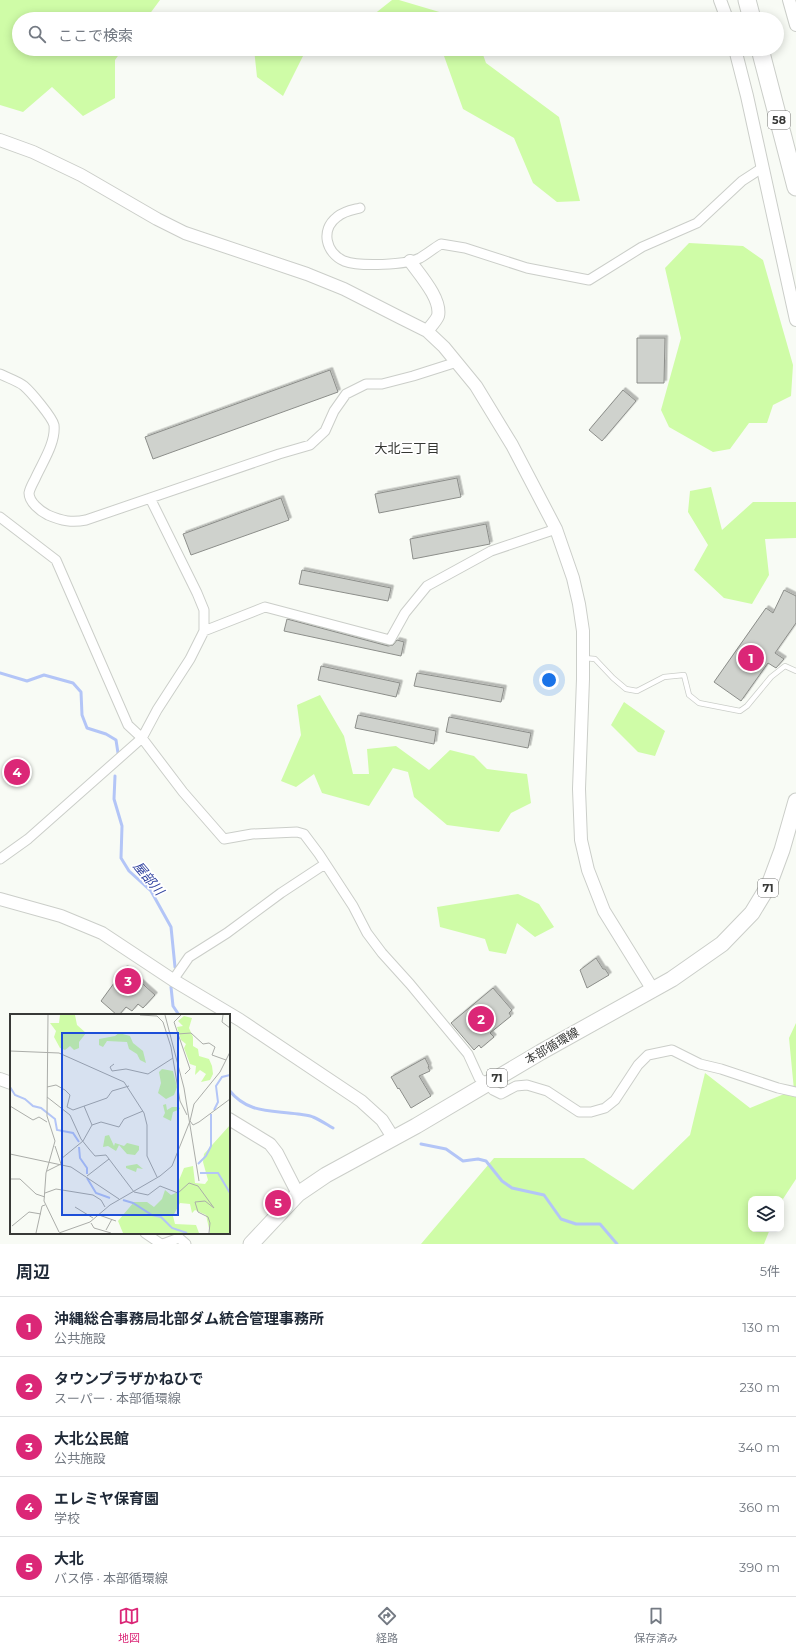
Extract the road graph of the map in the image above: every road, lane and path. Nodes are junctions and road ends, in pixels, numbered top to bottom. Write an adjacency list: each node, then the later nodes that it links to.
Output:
1 (720, 0): 4 (street)
2 (747, 0): 5 (highway)
3 (791, 1): 6 (street)
4 (724, 12)
5 (750, 12)
6 (796, 25)
7 (737, 56): 10 (street)
8 (762, 56): 11 (highway, 58)
9 (0, 140): 16 (street)
10 (762, 168): 13 (street); 14 (street)
11 (796, 187)
12 (360, 208): 13 (street)
13 (410, 261): 16 (street)
14 (793, 290): 15 (street)
15 (796, 320)
16 (427, 332): 17 (street)
17 (457, 362): 19 (street); 21 (street)
18 (0, 374): 19 (street)
19 (150, 498): 22 (street)
20 (0, 517): 25 (street)
21 (556, 529): 22 (street); 23 (street)
22 (204, 631): 25 (street)
23 (584, 658): 24 (lane); 31 (street)
24 (796, 672)
25 (142, 738): 27 (street); 28 (street)
26 (796, 801): 31 (main road, 本部循環線 / 71)
27 (0, 859)
28 (325, 864): 30 (street); 36 (street)
29 (0, 898): 30 (street)
30 (173, 980): 32 (street)
31 (653, 990): 36 (main road, 本部循環線 / 71)
32 (230, 1014)
33 (230, 1014): 39 (street)
34 (0, 1079): 35 (street)
35 (10, 1083)
36 (488, 1084): 37 (street); 39 (main road, 本部循環線 / 71)
37 (796, 1092)
38 (230, 1120): 40 (street)
39 (394, 1139): 40 (main road, 本部循環線 / 71)
40 (298, 1194): 42 (main road, 本部循環線 / 71)
41 (147, 1234): 43 (street)
42 (253, 1243)
43 (162, 1244): 44 (street)
44 (186, 1244)

